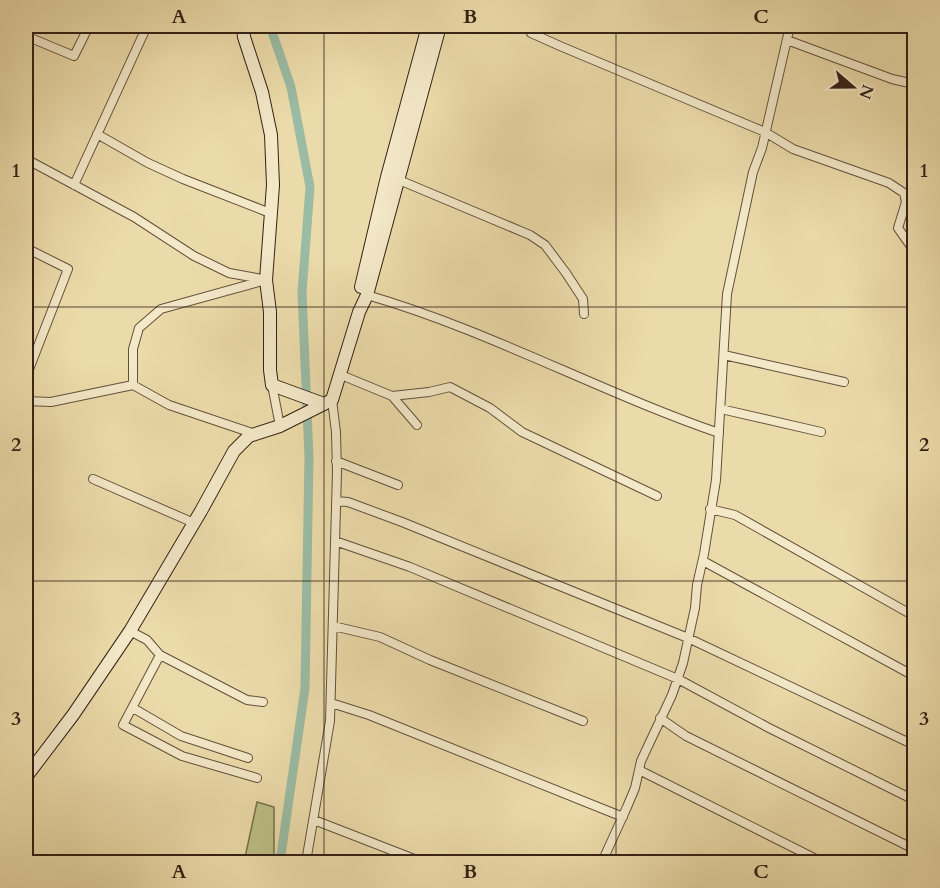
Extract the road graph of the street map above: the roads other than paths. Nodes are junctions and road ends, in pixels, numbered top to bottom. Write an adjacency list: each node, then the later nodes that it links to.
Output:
1 (31, 26): 9 (street)
2 (89, 26): 9 (street)
3 (147, 26): 13 (street)
4 (243, 26): 20 (main road)
5 (410, 26): 8 (street)
6 (533, 26): 12 (street)
7 (790, 26): 10 (street)
8 (433, 29): 15 (main road); 22 (main road)
9 (26, 35)
10 (787, 40): 11 (street); 12 (street)
11 (915, 84)
12 (765, 132): 19 (street); 24 (street)
13 (97, 134): 16 (street); 17 (street)
14 (26, 159): 16 (street)
15 (399, 180): 21 (main road); 23 (street)
16 (75, 185): 20 (street)
17 (265, 212)
18 (26, 248): 26 (street)
19 (915, 248)
20 (266, 280): 28 (street); 29 (main road)
21 (367, 295): 22 (main road); 37 (street)
22 (359, 312): 25 (main road)
23 (584, 314)
24 (724, 356): 27 (street); 33 (street)
25 (341, 375): 30 (street); 32 (main road)
26 (26, 377)
27 (844, 382)
28 (134, 384): 31 (street); 38 (street)
29 (272, 385): 32 (main road); 35 (street)
30 (392, 396): 34 (street); 42 (street)
31 (26, 401)
32 (328, 402): 35 (main road); 39 (street)
33 (720, 409): 36 (street); 37 (street)
34 (417, 424)
35 (280, 426): 38 (main road)
36 (821, 432)
37 (719, 433): 44 (street)
38 (255, 434): 45 (main road)
39 (336, 461): 41 (street); 43 (street)
40 (93, 479): 45 (street)
41 (398, 485)
42 (657, 496)
43 (336, 501): 46 (street); 51 (street)
44 (710, 509): 47 (street); 48 (street)
45 (194, 523): 50 (main road)
46 (335, 541): 49 (street); 54 (street)
47 (703, 561): 51 (street); 53 (street)
48 (915, 616)
49 (333, 626): 56 (street); 59 (street)
50 (130, 631): 52 (street); 63 (main road)
51 (688, 638): 54 (street); 60 (street)
52 (160, 655): 55 (street); 57 (street)
53 (915, 676)
54 (678, 679): 58 (street); 65 (street)
55 (263, 702)
56 (331, 703): 66 (street); 67 (street)
57 (133, 708): 61 (street); 64 (street)
58 (660, 718): 62 (street); 68 (street)
59 (583, 721)
60 (915, 745)
61 (248, 758)
62 (639, 770): 66 (street); 72 (street)
63 (26, 777)
64 (258, 778)
65 (915, 800)
66 (623, 817): 71 (street)
67 (314, 820): 69 (street); 70 (street)
68 (915, 849)
69 (306, 862)
70 (422, 862)
71 (602, 862)
72 (822, 862)

